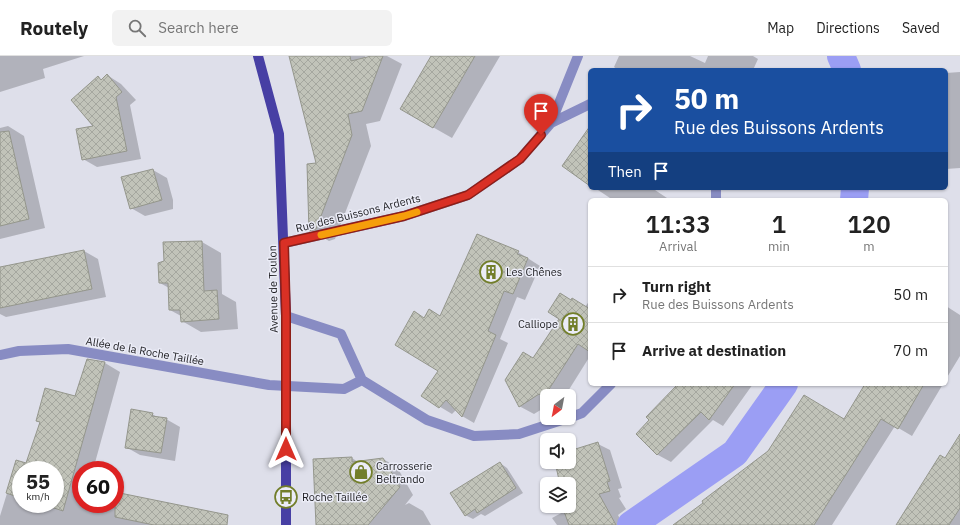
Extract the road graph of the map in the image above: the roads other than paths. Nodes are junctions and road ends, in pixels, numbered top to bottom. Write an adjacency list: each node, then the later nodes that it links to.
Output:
1 (258, 56): 5 (main road, Avenue de Toulon)
2 (578, 56): 4 (street, Rue des Buissons Ardents)
3 (588, 105): 4 (street)
4 (551, 124): 5 (street, Rue des Buissons Ardents)
5 (284, 243): 6 (main road, Avenue de Toulon)
6 (286, 316): 8 (street); 9 (main road, Avenue de Toulon)
7 (0, 355): 9 (street, Allée de la Roche Taillée)
8 (362, 380): 9 (street, Allée de la Roche Taillée); 12 (street)
9 (286, 386): 13 (main road, Avenue de Toulon)
10 (609, 386): 11 (street)
11 (576, 415)
12 (547, 425)
13 (286, 525)

